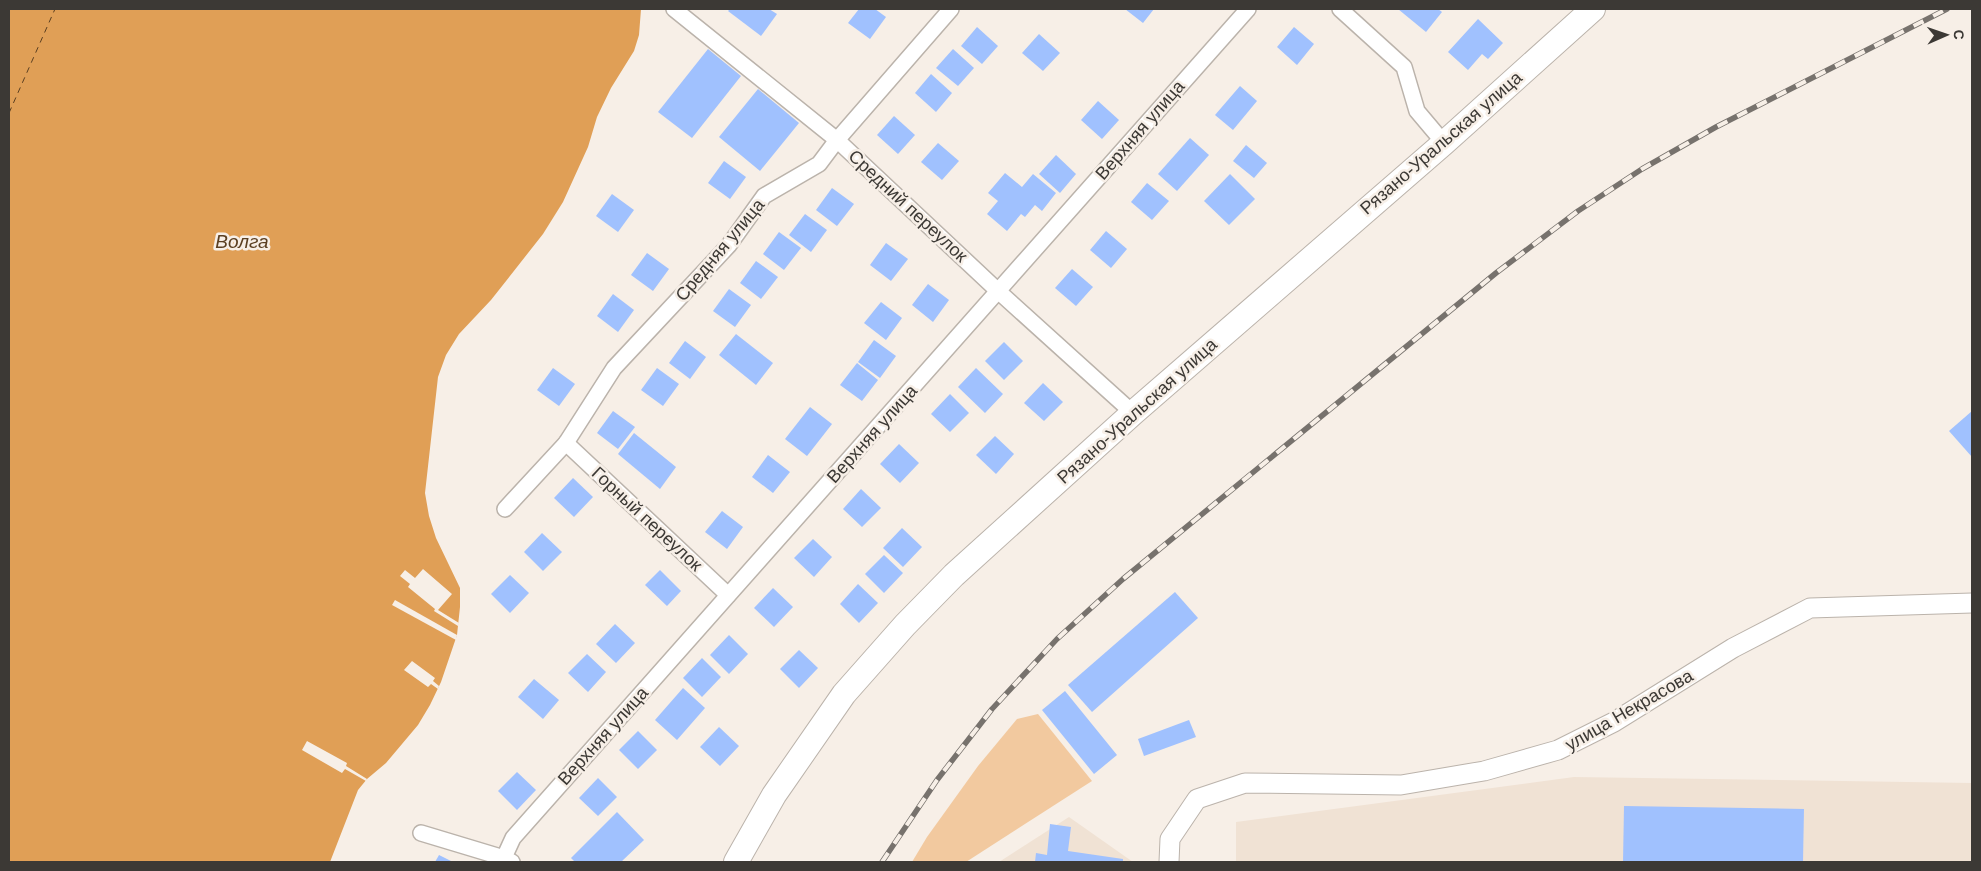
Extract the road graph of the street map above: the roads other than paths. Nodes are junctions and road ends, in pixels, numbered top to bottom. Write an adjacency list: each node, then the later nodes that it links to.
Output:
1 (674, 9): 6 (street, Средний переулок)
2 (951, 9): 6 (street, Средняя улица)
3 (1248, 9): 8 (street, Верхняя улица)
4 (1340, 9): 7 (street)
5 (1593, 9): 7 (main road, Рязано-Уральская улица)
6 (838, 140): 8 (street, Средний переулок); 10 (street, Средняя улица)
7 (1444, 143): 9 (main road, Рязано-Уральская улица)
8 (998, 291): 9 (street, Средний переулок); 12 (street, Верхняя улица)
9 (1133, 412): 16 (main road, Рязано-Уральская улица)
10 (566, 443): 11 (street, Средняя улица); 12 (street, Горный переулок)
11 (505, 509)
12 (728, 595): 15 (street, Верхняя улица)
13 (1972, 603): 17 (street, улица Некрасова)
14 (421, 833): 15 (street)
15 (506, 861)
16 (736, 862)
17 (1169, 862)

